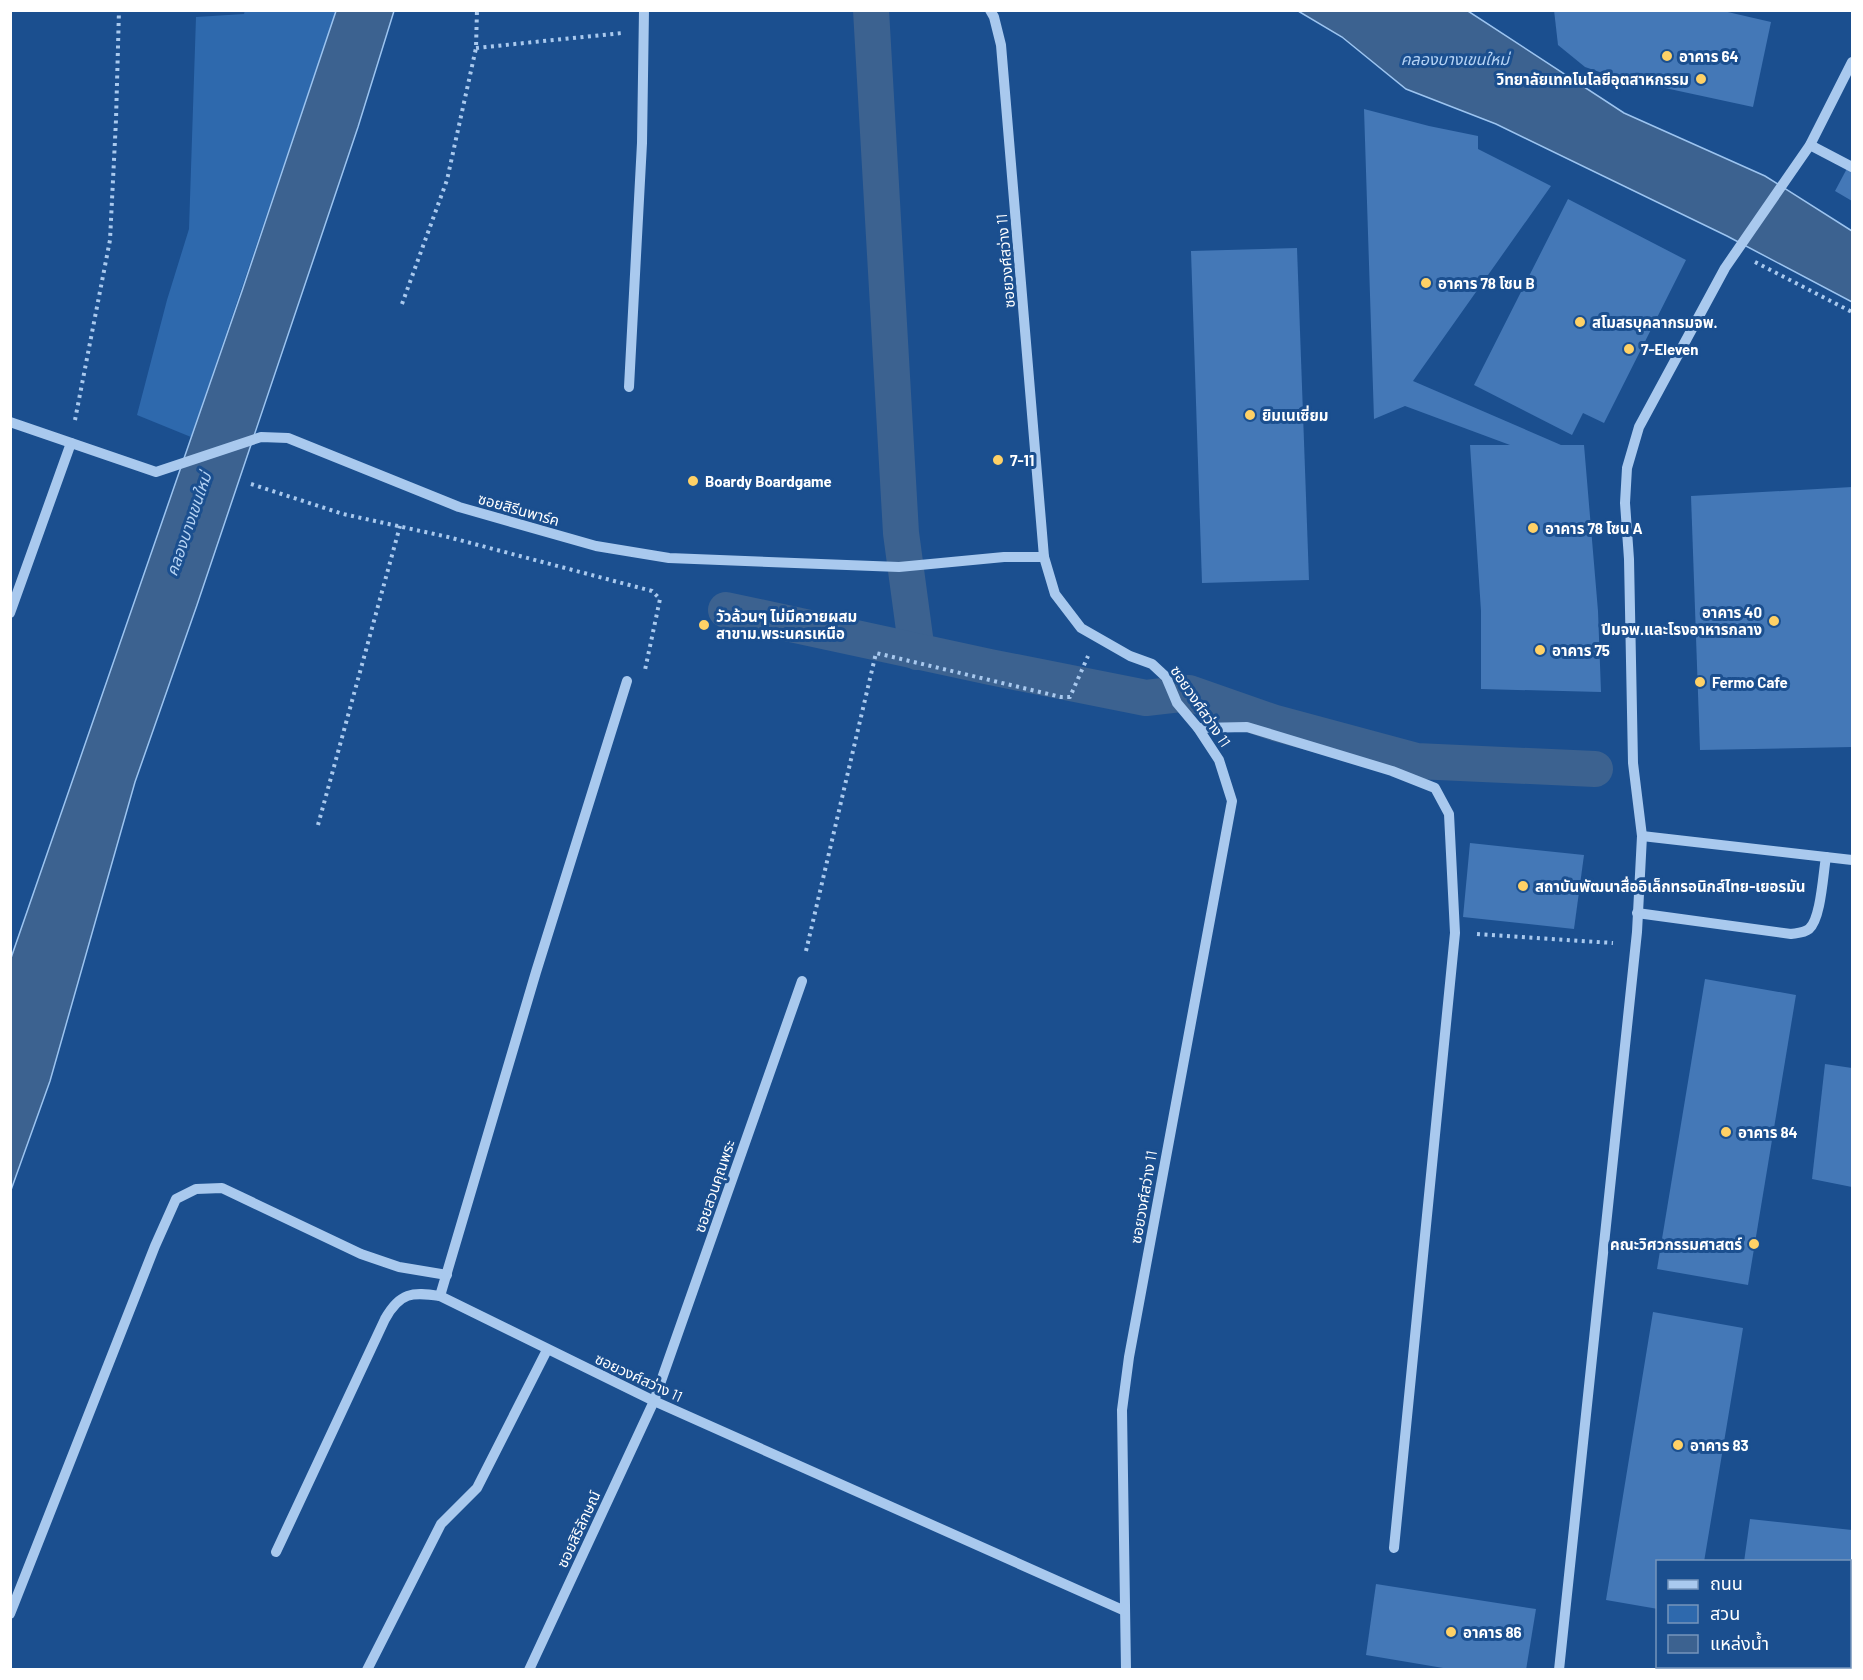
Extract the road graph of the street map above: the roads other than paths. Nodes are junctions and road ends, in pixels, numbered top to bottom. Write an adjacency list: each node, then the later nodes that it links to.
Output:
1 (644, 10): 6 (street)
2 (990, 10): 9 (street, ซอยวงศ์สว่าง 11)
3 (1852, 62): 4 (street)
4 (1810, 145): 5 (street); 13 (street)
5 (1852, 167)
6 (629, 387)
7 (10, 422): 8 (street, ซอยสิรีนพาร์ค)
8 (71, 443): 9 (street, ซอยสิรีนพาร์ค); 10 (street)
9 (1044, 557): 12 (street, ซอยวงศ์สว่าง 11)
10 (10, 613)
11 (627, 681): 18 (street)
12 (1198, 728): 22 (street); 24 (street, ซอยวงศ์สว่าง 11)
13 (1642, 836): 14 (street); 16 (street)
14 (1826, 857): 15 (street); 16 (street)
15 (1852, 860)
16 (1637, 913): 29 (street)
17 (802, 981): 21 (street, ซอยสวนคุณพระ)
18 (447, 1275): 19 (street); 25 (street)
19 (440, 1296): 20 (street, ซอยวงศ์สว่าง 11); 23 (street, ซอยวงศ์สว่าง 11)
20 (547, 1350): 21 (street, ซอยวงศ์สว่าง 11); 26 (street)
21 (654, 1401): 24 (street, ซอยวงศ์สว่าง 11); 27 (street, ซอยสิริลักษณ์)
22 (1394, 1548)
23 (276, 1552)
24 (1125, 1611): 28 (street, ซอยวงศ์สว่าง 11)
25 (10, 1614)
26 (367, 1670)
27 (529, 1670)
28 (1126, 1670)
29 (1559, 1670)

